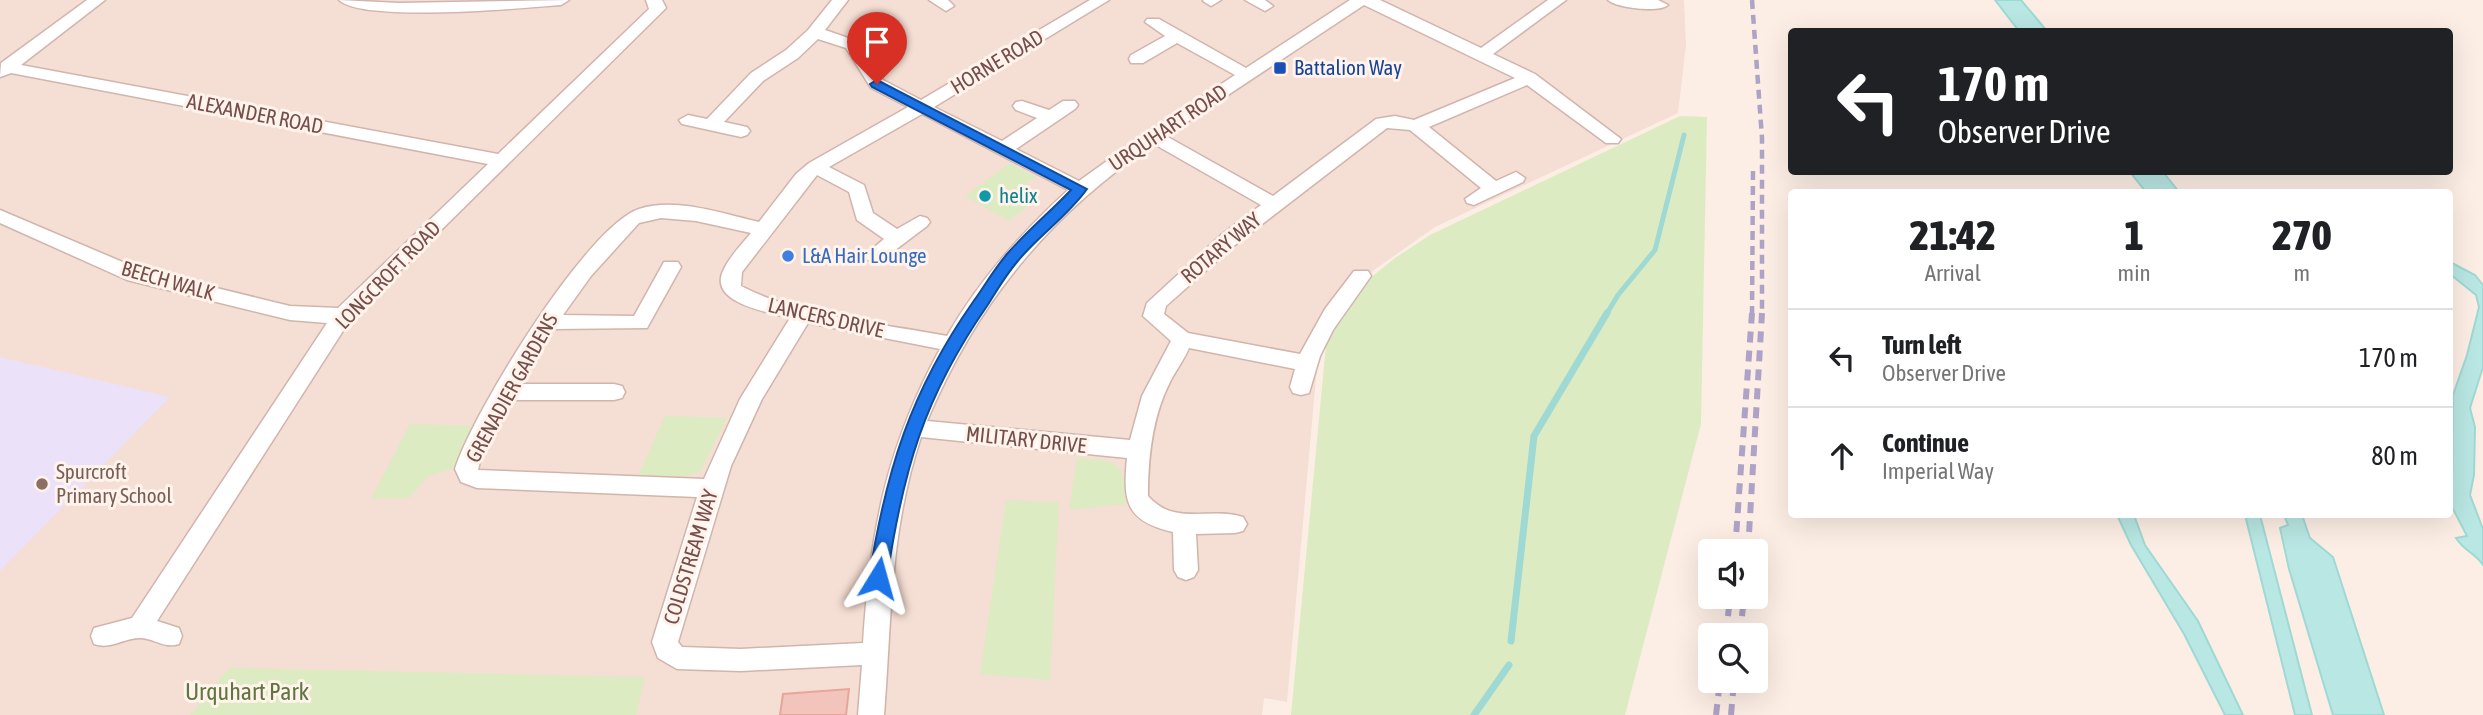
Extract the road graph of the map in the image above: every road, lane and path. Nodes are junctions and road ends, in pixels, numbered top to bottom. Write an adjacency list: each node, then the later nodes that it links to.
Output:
1 (97, 0): 17 (street)
2 (347, 0): 3 (street)
3 (561, 0)
4 (654, 0): 31 (street, LONGCROFT ROAD)
5 (840, 0): 13 (street)
6 (1101, 0): 22 (street, HORNE ROAD)
7 (1361, 0): 18 (street, URQUHART ROAD)
8 (1367, 0): 15 (street)
9 (1558, 0): 15 (street)
10 (1660, 5): 11 (street)
11 (1619, 6)
12 (1153, 22): 14 (street)
13 (814, 33): 22 (street); 25 (street)
14 (1177, 36): 16 (street); 18 (street)
15 (1482, 55): 19 (street)
16 (1137, 60)
17 (4, 70): 31 (street, ALEXANDER ROAD)
18 (1247, 75): 28 (street, URQUHART ROAD)
19 (1529, 78): 26 (street); 29 (street)
20 (1069, 105): 23 (street)
21 (1022, 106): 23 (street)
22 (920, 107): 30 (street); 32 (street, HORNE ROAD)
23 (1050, 117): 30 (street)
24 (688, 120): 25 (street)
25 (711, 125): 27 (street)
26 (1416, 127): 35 (street); 37 (street, ROTARY WAY)
27 (741, 131)
28 (1154, 136): 34 (street, URQUHART ROAD); 37 (street)
29 (1612, 139)
30 (1003, 149): 34 (street)
31 (503, 161): 46 (street, LONGCROFT ROAD)
32 (816, 167): 40 (street, HORNE ROAD); 41 (street)
33 (1516, 178): 35 (street)
34 (1080, 189): 50 (street, URQUHART ROAD)
35 (1493, 189): 36 (street)
36 (1474, 199)
37 (1273, 204): 49 (street, ROTARY WAY)
38 (0, 216): 46 (street, BEECH WALK)
39 (920, 222): 41 (street)
40 (764, 229): 43 (street, HORNE ROAD); 48 (street, GRENADIER GARDENS)
41 (897, 238): 42 (street)
42 (875, 255)
43 (739, 261): 47 (street, LANCERS DRIVE)
44 (671, 267): 48 (street)
45 (1361, 276): 51 (street)
46 (343, 315): 61 (street, LONGCROFT ROAD)
47 (802, 315): 50 (street, LANCERS DRIVE); 57 (street, COLDSTREAM WAY)
48 (547, 322): 53 (street, GRENADIER GARDENS)
49 (1182, 339): 51 (street); 56 (street)
50 (952, 344): 55 (street, URQUHART ROAD)
51 (1305, 363): 52 (street)
52 (1301, 387)
53 (504, 392): 54 (street); 57 (street, GRENADIER GARDENS)
54 (614, 392)
55 (913, 428): 56 (street, MILITARY DRIVE); 64 (street, URQUHART ROAD)
56 (1139, 450): 58 (street)
57 (712, 488): 64 (street, COLDSTREAM WAY)
58 (1184, 524): 59 (street); 60 (street)
59 (1235, 524)
60 (1186, 570)
61 (140, 627): 62 (street); 63 (street)
62 (103, 636)
63 (170, 636)
64 (876, 653): 65 (street, URQUHART ROAD)
65 (871, 715)

